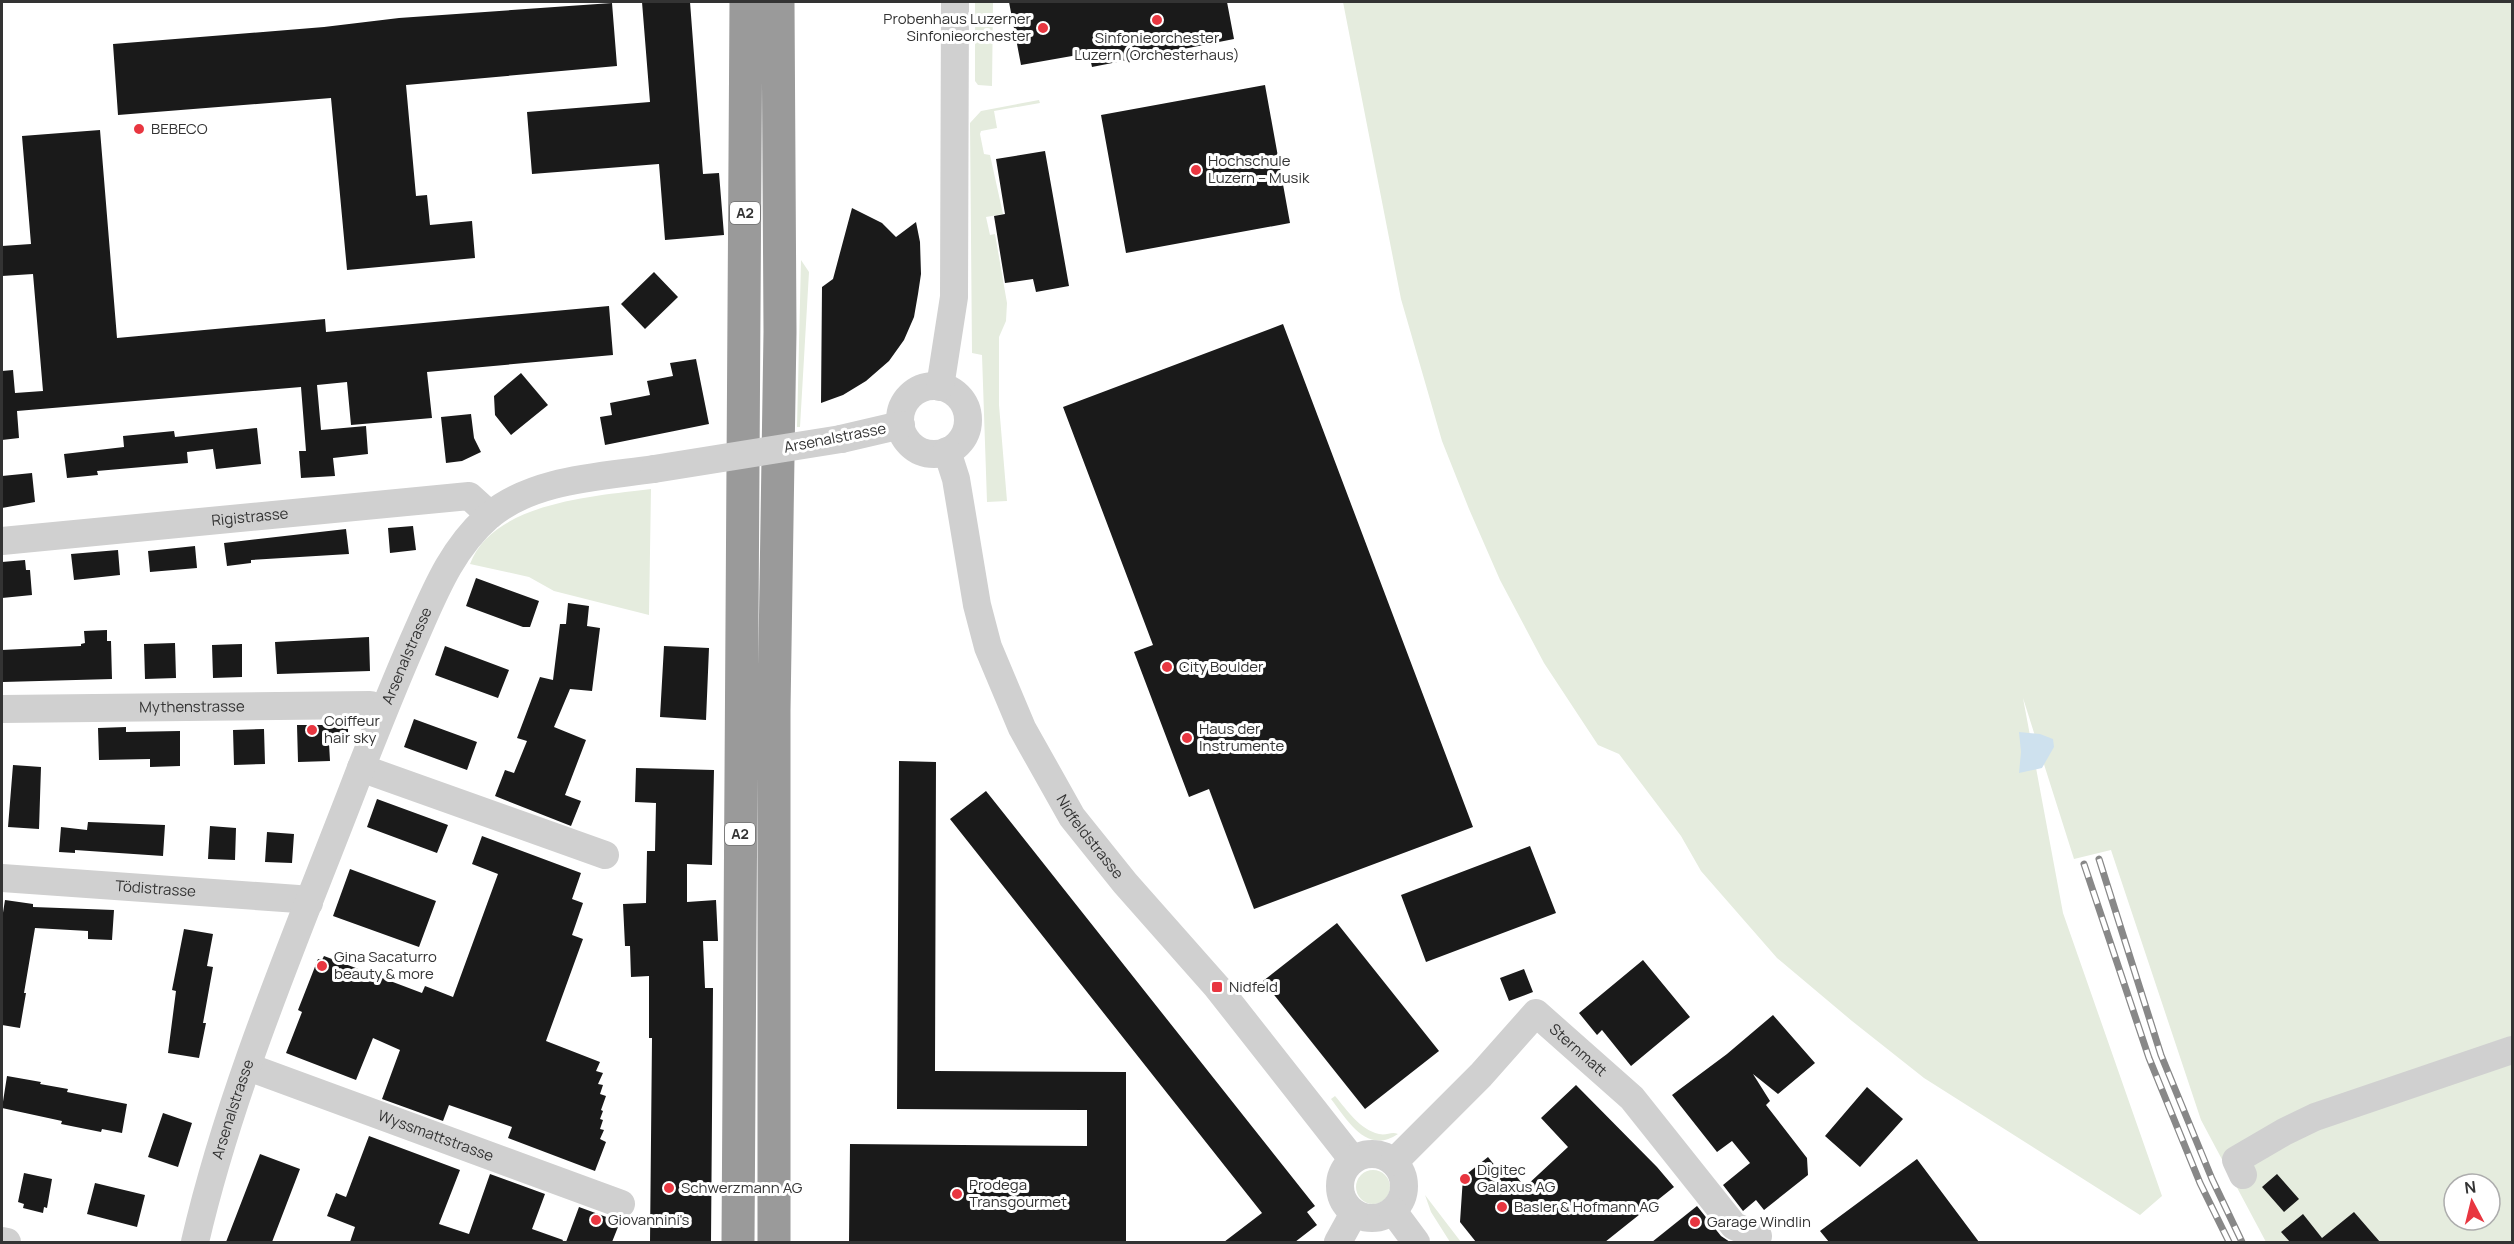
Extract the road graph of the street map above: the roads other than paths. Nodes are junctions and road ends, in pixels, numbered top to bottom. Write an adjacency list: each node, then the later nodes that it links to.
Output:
1 (746, 2): 27 (highway, A2)
2 (778, 2): 28 (highway, A2)
3 (955, 2): 4 (street)
4 (940, 387): 5 (street); 6 (street)
5 (900, 425): 6 (street); 7 (street, Arsenalstrasse, bridge)
6 (947, 452): 17 (street, Nidfeldstrasse)
7 (490, 515): 8 (street, Rigistrasse); 10 (street, Arsenalstrasse)
8 (2, 541)
9 (2, 709): 10 (street, Mythenstrasse)
10 (383, 709): 11 (street, Arsenalstrasse)
11 (361, 768): 12 (street); 14 (street, Arsenalstrasse)
12 (605, 855)
13 (2, 878): 14 (street, Tödistrasse)
14 (309, 903): 16 (street, Arsenalstrasse)
15 (2512, 1050): 19 (street)
16 (248, 1067): 20 (street, Wyssmattstrasse); 26 (street, Arsenalstrasse)
17 (1353, 1160): 18 (street); 22 (street)
18 (1395, 1162): 21 (street); 23 (street, Sternmatt)
19 (2243, 1175)
20 (621, 1204)
21 (1393, 1211): 22 (street); 30 (street)
22 (1354, 1213): 29 (street)
23 (1758, 1236)
24 (2, 1241): 25 (street)
25 (7, 1242)
26 (195, 1242)
27 (738, 1242)
28 (774, 1242)
29 (1338, 1242)
30 (1416, 1242)

